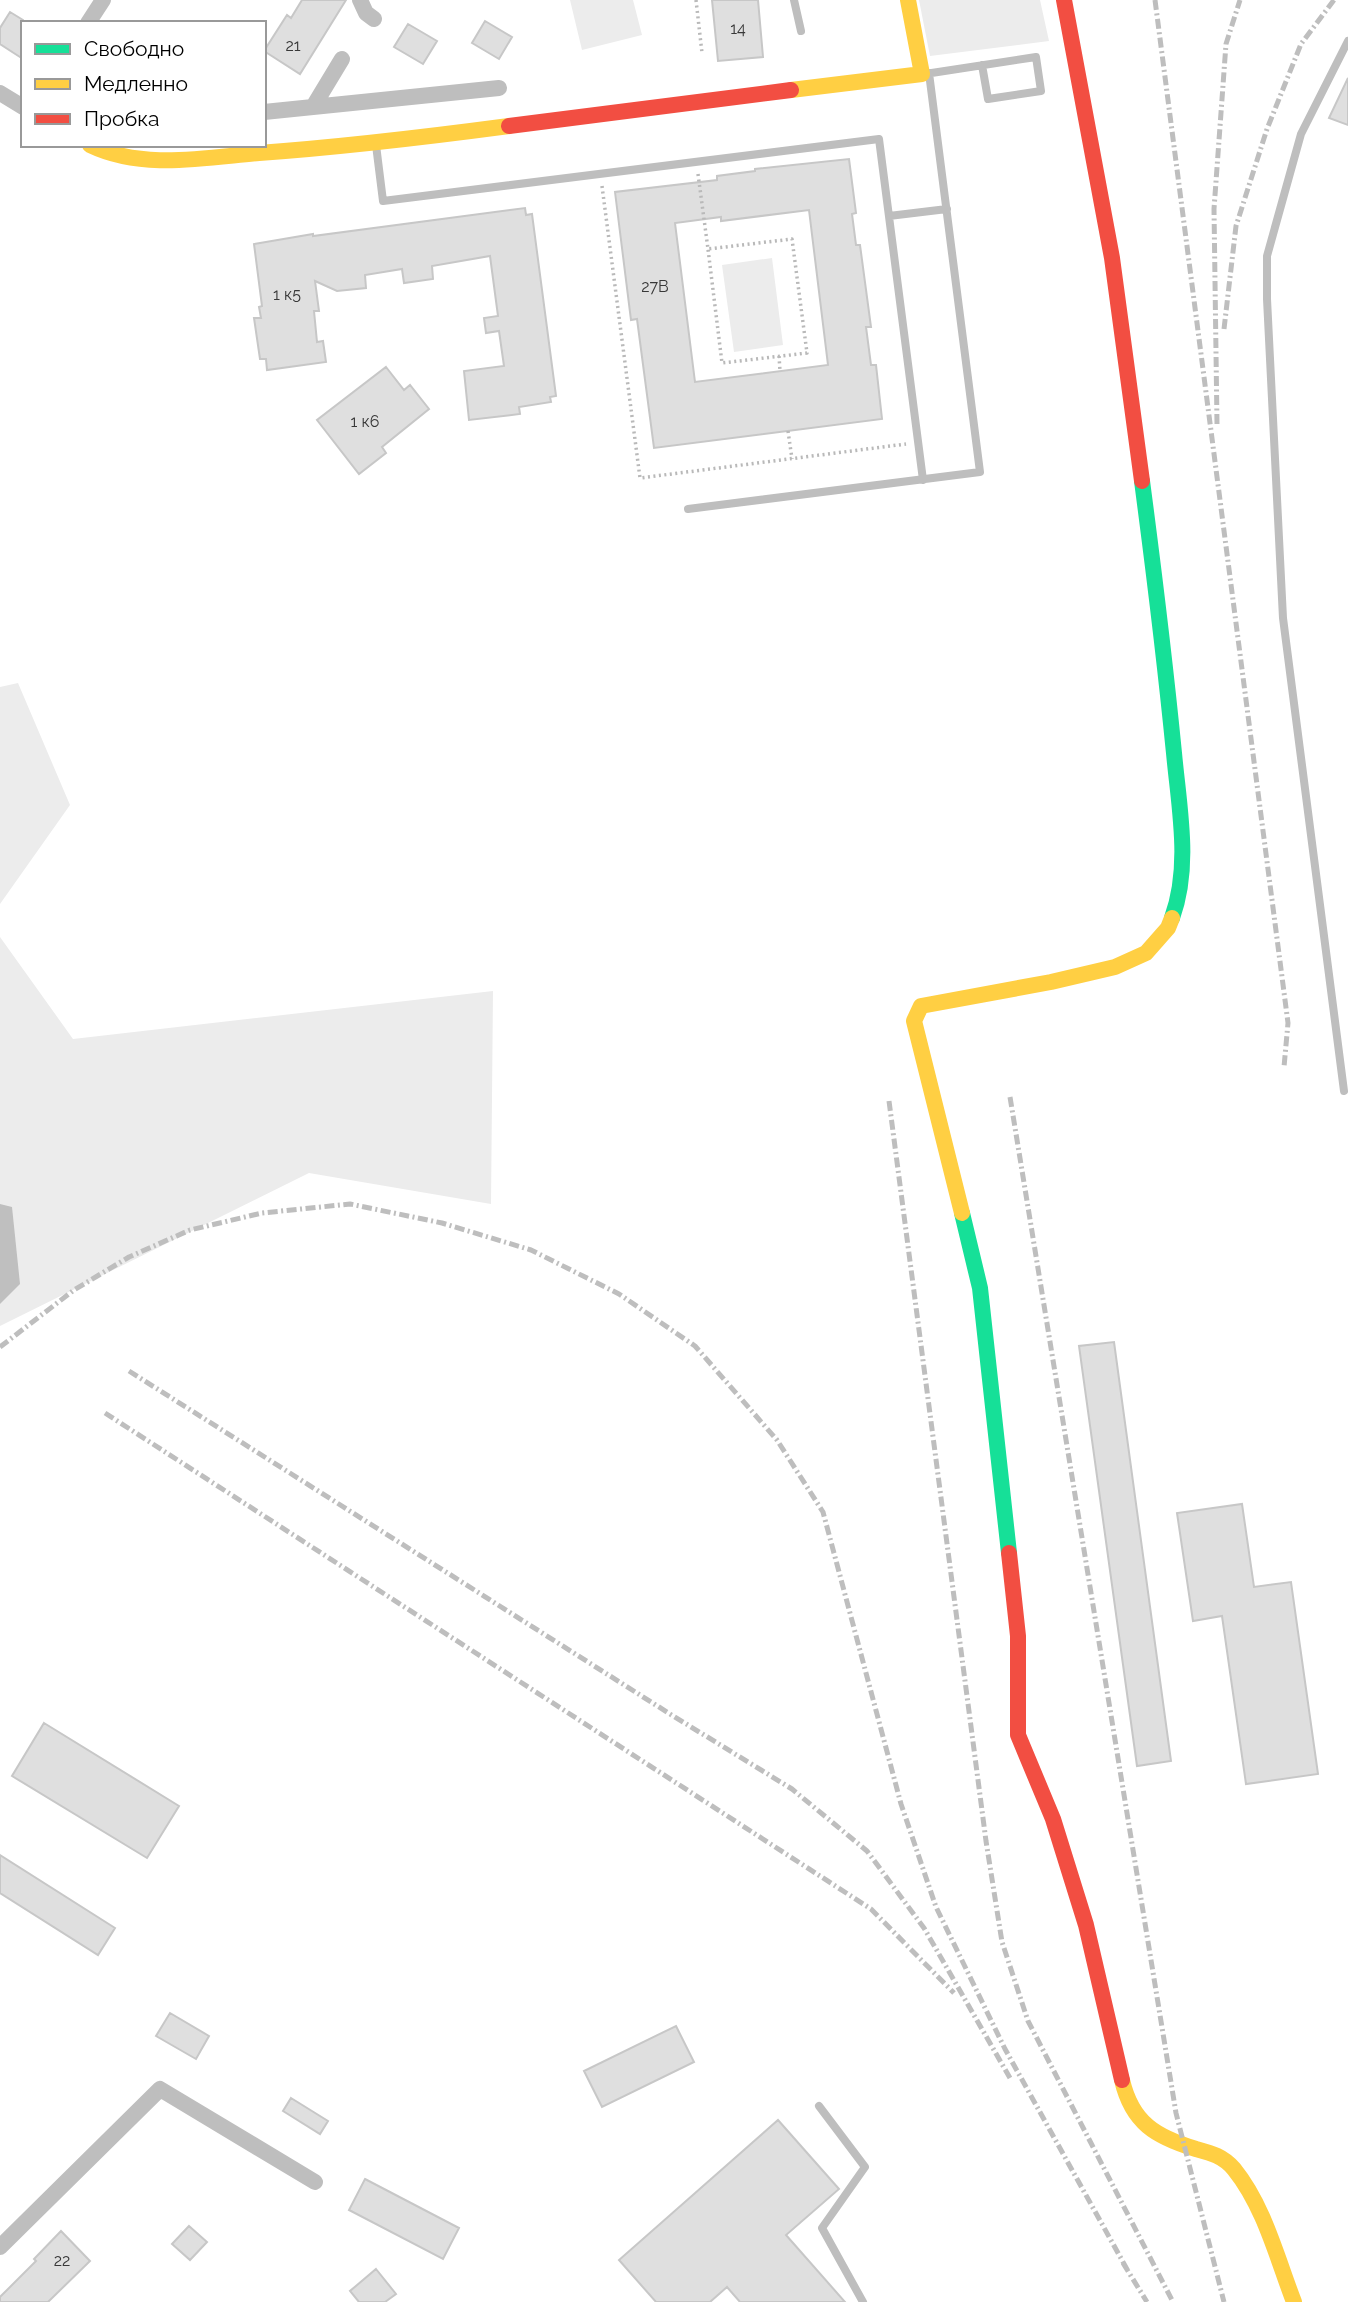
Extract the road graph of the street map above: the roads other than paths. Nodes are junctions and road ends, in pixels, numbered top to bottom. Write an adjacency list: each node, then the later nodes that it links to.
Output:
1 (103, 0): 7 (street)
2 (360, 0): 6 (street)
3 (794, 0): 8 (lane)
4 (908, 0): 12 (street)
5 (1064, 0): 29 (street)
6 (374, 19)
7 (89, 21)
8 (801, 31)
9 (1348, 41): 24 (lane)
10 (342, 59): 16 (street)
11 (982, 65): 11 (lane); 12 (lane)
12 (925, 74): 18 (street); 20 (lane)
13 (499, 88): 16 (street)
14 (0, 93): 15 (street)
15 (21, 106)
16 (313, 107): 17 (street)
17 (266, 112)
18 (376, 143): 19 (street); 21 (lane)
19 (94, 147)
20 (947, 209): 21 (lane); 22 (lane)
21 (889, 216): 22 (lane)
22 (923, 480): 23 (lane)
23 (688, 509)
24 (1344, 1091)
25 (819, 2106): 28 (lane)
26 (315, 2182): 27 (street)
27 (0, 2247)
28 (863, 2302)
29 (1294, 2302)

